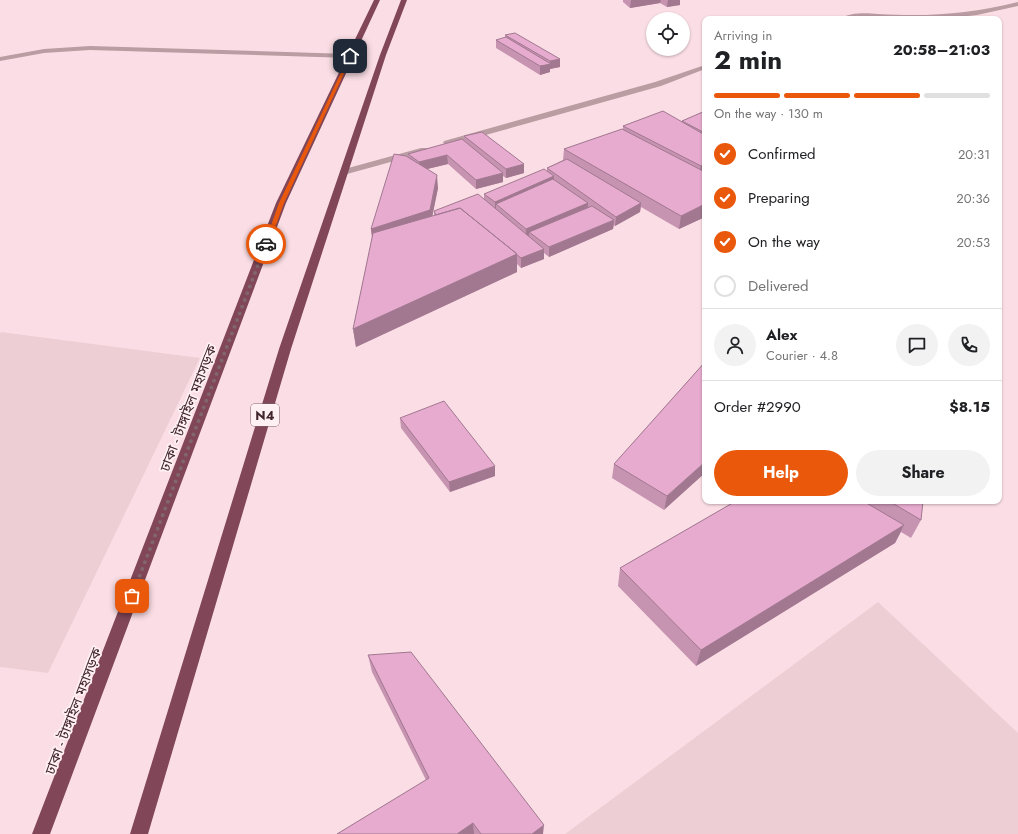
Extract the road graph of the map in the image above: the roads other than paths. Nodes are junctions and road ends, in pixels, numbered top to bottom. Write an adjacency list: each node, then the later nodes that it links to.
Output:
1 (377, 0): 7 (highway, ঢাকা - টাঙ্গাইল মহাসড়ক)
2 (404, 0): 10 (highway, N4)
3 (1018, 4): 6 (street)
4 (854, 16): 5 (street)
5 (891, 16)
6 (959, 16)
7 (350, 56): 8 (street); 11 (highway, ঢাকা - টাঙ্গাইল মহাসড়ক)
8 (0, 59)
9 (702, 68): 10 (street)
10 (344, 172): 12 (highway, N4)
11 (41, 834)
12 (140, 834)

